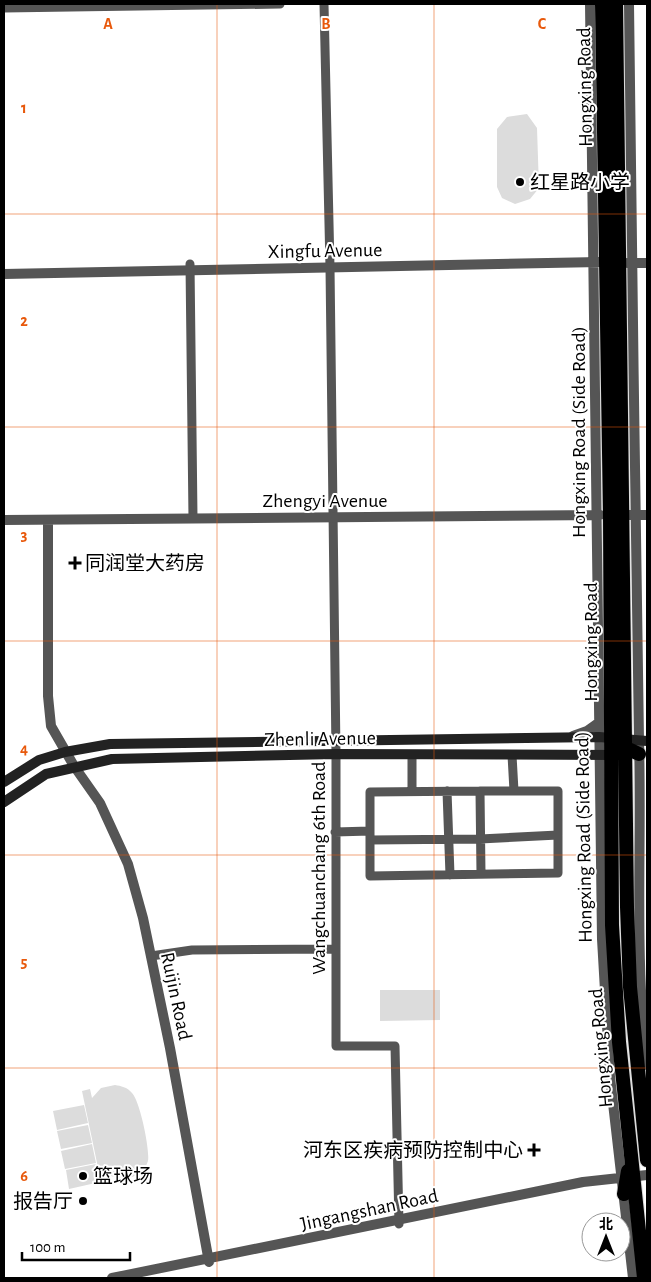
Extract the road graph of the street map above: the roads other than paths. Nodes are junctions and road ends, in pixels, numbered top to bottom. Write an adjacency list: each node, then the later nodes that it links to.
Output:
1 (280, 4): 7 (street)
2 (324, 4): 11 (street, Wangchuanchang 6th Road)
3 (590, 4): 9 (street, Hongxing Road (Side Road))
4 (602, 4): 9 (highway, Hongxing Road)
5 (616, 4): 9 (highway, Hongxing Road)
6 (629, 4): 9 (street, Hongxing Road (Side Road))
7 (4, 8)
8 (647, 257): 9 (street, Xingfu Avenue)
9 (613, 260): 10 (street, Xingfu Avenue); 11 (street, Xingfu Avenue); 16 (highway, Hongxing Road); 16 (street, Hongxing Road (Side Road))
10 (647, 263)
11 (330, 264): 13 (street, Xingfu Avenue); 18 (street, Wangchuanchang 6th Road)
12 (4, 267): 13 (street, Xingfu Avenue)
13 (190, 267): 14 (street, Xingfu Avenue); 20 (street)
14 (4, 274)
15 (647, 510): 16 (street, Zhengyi Avenue)
16 (616, 512): 18 (street, Zhengyi Avenue); 19 (street, Zhengyi Avenue); 23 (street, Hongxing Road (Side Road)); 23 (highway, Hongxing Road); 26 (street, Hongxing Road (Side Road)); 26 (highway, Hongxing Road)
17 (4, 514): 20 (street, Zhengyi Avenue)
18 (332, 515): 20 (street, Zhengyi Avenue); 25 (street, Wangchuanchang 6th Road)
19 (647, 515)
20 (193, 516): 22 (street, Zhengyi Avenue)
21 (4, 520): 22 (street, Zhengyi Avenue)
22 (48, 520): 27 (street, Ruijin Road)
23 (604, 723): 24 (street); 26 (highway, Hongxing Road)
24 (570, 737): 25 (main road, Zhenli Avenue); 26 (main road, Zhenli Avenue)
25 (336, 739): 27 (main road, Zhenli Avenue); 28 (street, Wangchuanchang 6th Road)
26 (620, 748): 30 (main road, Zhenli Avenue); 46 (street, Hongxing Road (Side Road)); 48 (highway, Hongxing Road); 49 (highway, Hongxing Road)
27 (65, 752): 31 (street, Ruijin Road); 32 (main road, Zhenli Avenue)
28 (336, 754): 29 (main road, Zhenli Avenue); 31 (main road, Zhenli Avenue); 38 (street, Wangchuanchang 6th Road)
29 (412, 755): 30 (main road, Zhenli Avenue); 36 (street)
30 (512, 755): 35 (street)
31 (74, 766): 37 (main road, Zhenli Avenue); 47 (street, Ruijin Road)
32 (4, 782)
33 (447, 791): 34 (street); 36 (street); 42 (street)
34 (480, 791): 35 (street); 41 (street)
35 (514, 791): 40 (street)
36 (412, 792): 39 (street)
37 (4, 802)
38 (336, 832): 39 (street); 45 (street, Wangchuanchang 6th Road)
39 (370, 835): 42 (street); 44 (street)
40 (558, 835): 41 (street); 43 (street)
41 (480, 839): 42 (street); 43 (street)
42 (449, 840): 44 (street)
43 (481, 874): 44 (street)
44 (450, 875)
45 (335, 949): 47 (street); 54 (street, Wangchuanchang 6th Road)
46 (643, 952): 50 (street, Hongxing Road (Side Road))
47 (151, 956): 55 (street, Ruijin Road)
48 (612, 1017): 53 (street); 53 (highway, Hongxing Road)
49 (637, 1048): 51 (street); 52 (highway, Hongxing Road)
50 (647, 1065)
51 (647, 1076)
52 (647, 1160)
53 (631, 1180): 54 (street, Jingangshan Road); 58 (street); 59 (highway, Hongxing Road)
54 (399, 1222): 55 (street, Jingangshan Road)
55 (209, 1261): 56 (street, Jingangshan Road); 57 (street, Jingangshan Road)
56 (112, 1278)
57 (131, 1278)
58 (633, 1278)
59 (644, 1278)

